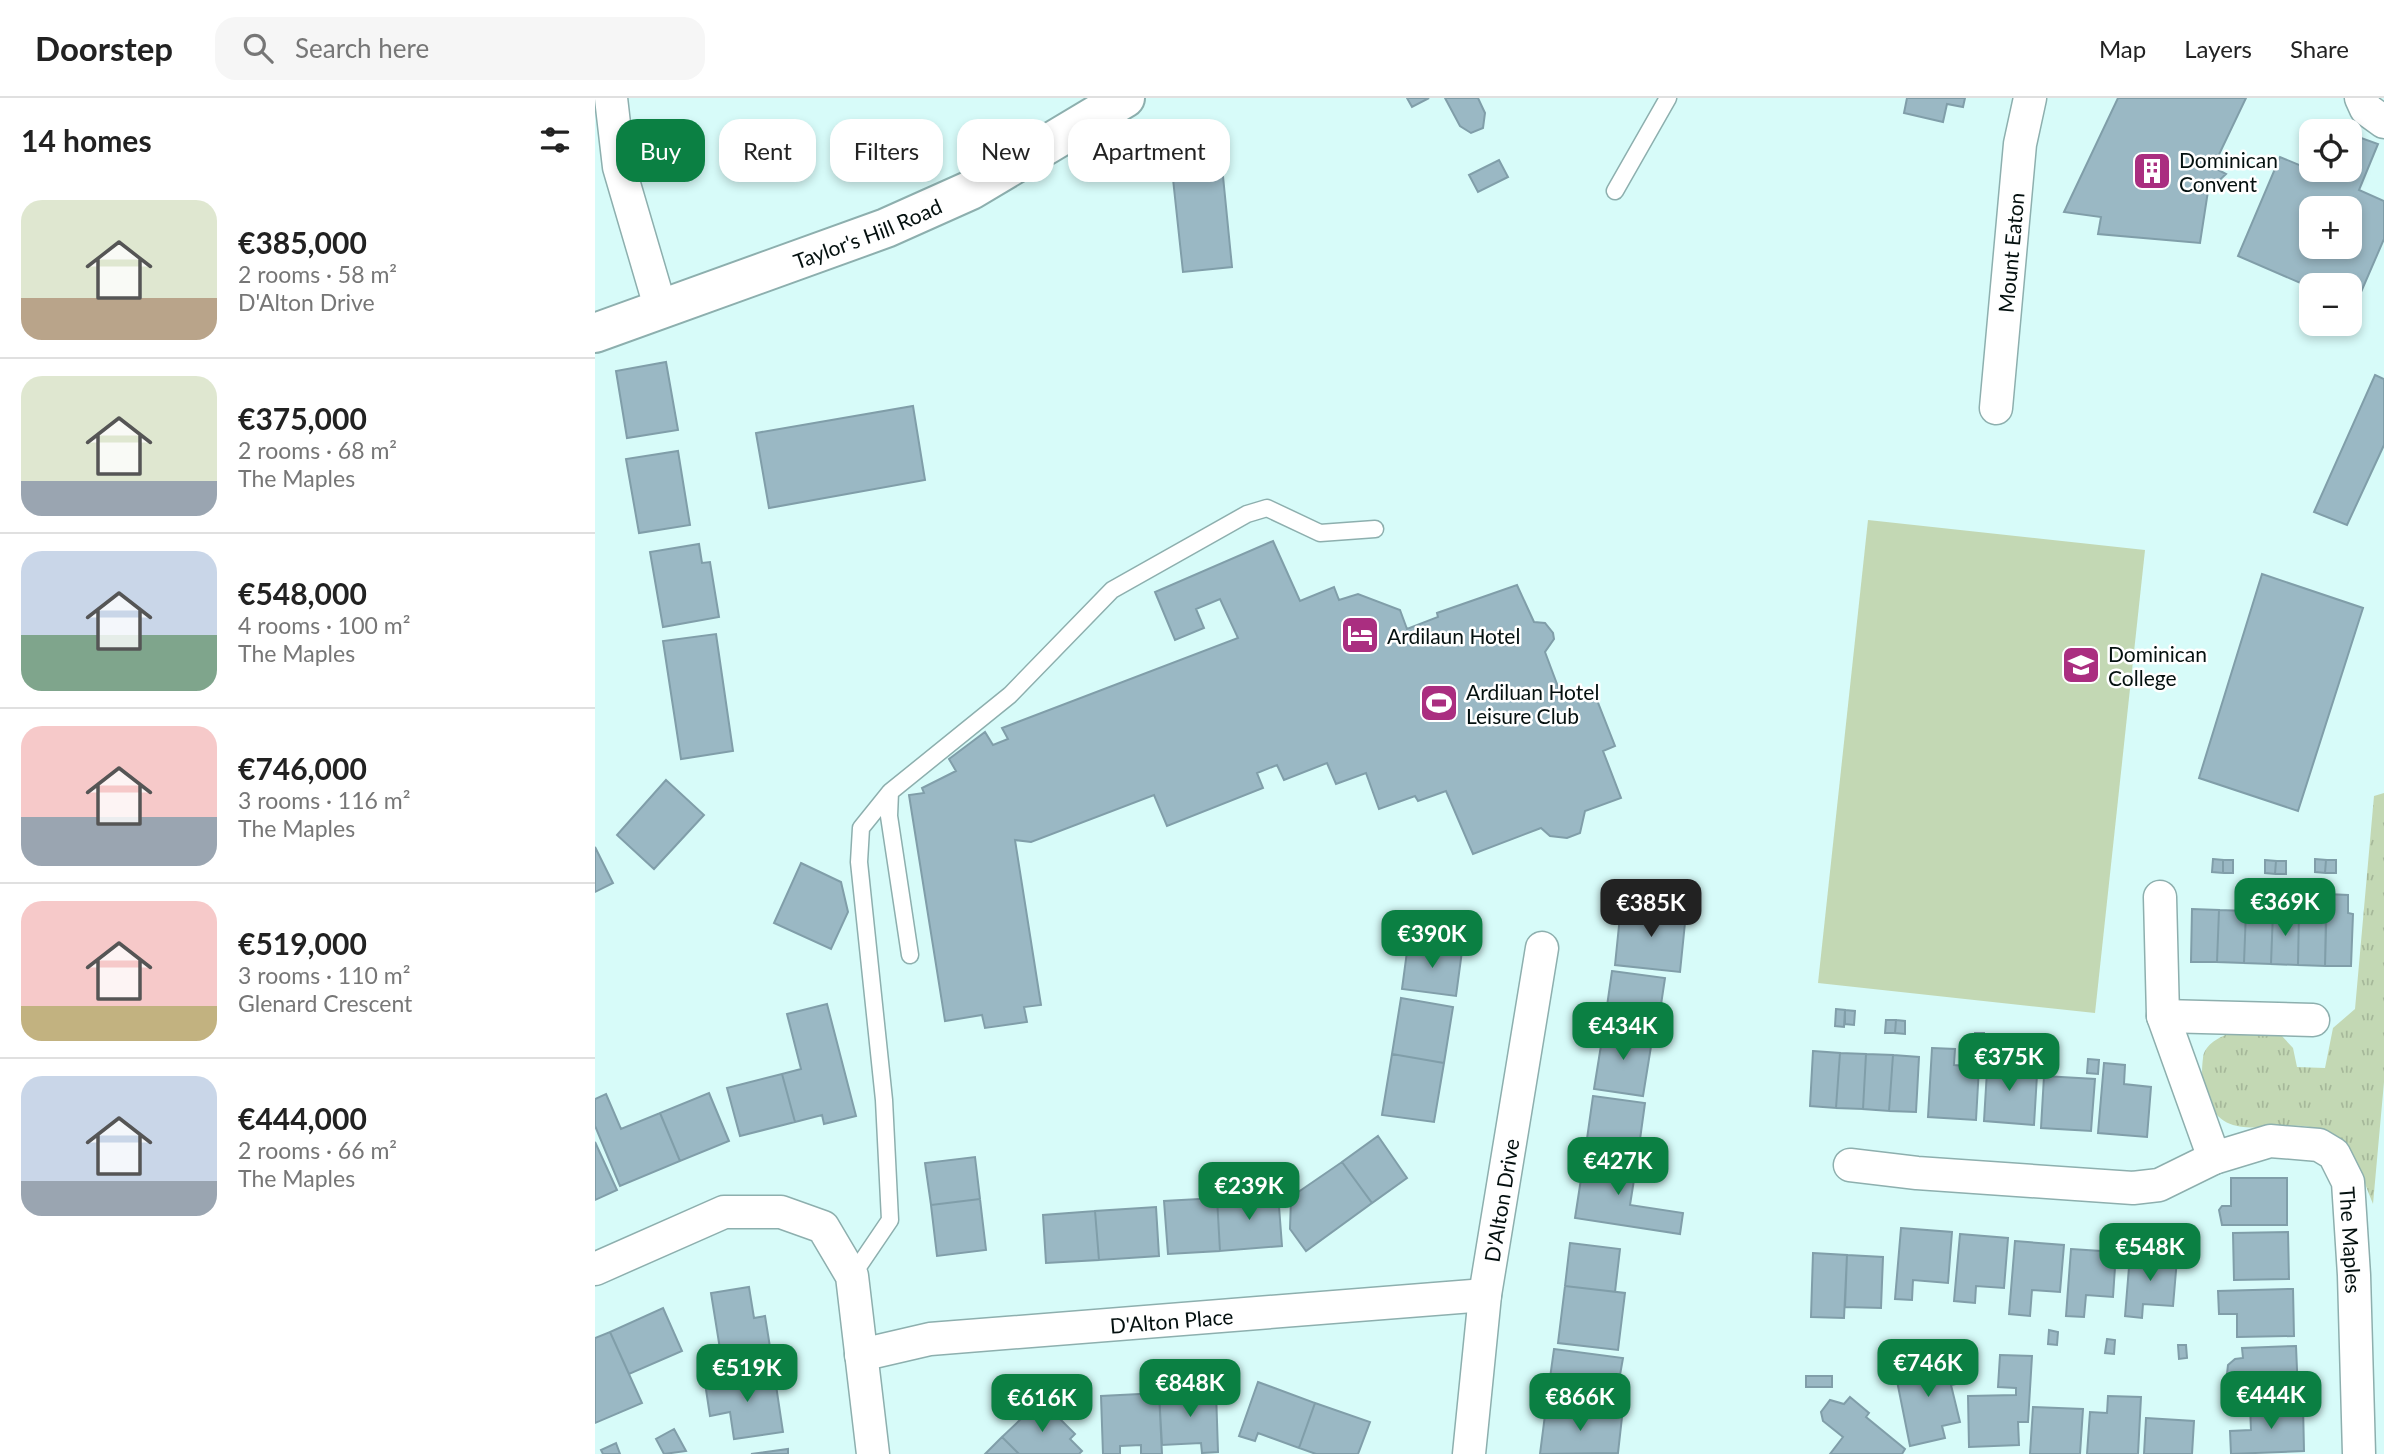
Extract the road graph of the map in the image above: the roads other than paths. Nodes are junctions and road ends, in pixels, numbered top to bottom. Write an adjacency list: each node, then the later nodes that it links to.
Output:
1 (611, 98): 8 (street)
2 (1125, 98): 8 (main road, Taylor's Hill Road)
3 (1668, 98): 7 (lane)
4 (2030, 98): 10 (street, Mount Eaton)
5 (2361, 98): 6 (street)
6 (2384, 122)
7 (1615, 191)
8 (661, 310): 9 (main road, Taylor's Hill Road)
9 (595, 333)
10 (1996, 408)
11 (1375, 529): 12 (lane)
12 (890, 792): 15 (lane); 21 (lane)
13 (2160, 897): 16 (street)
14 (1542, 948): 22 (street, D'Alton Drive)
15 (910, 956)
16 (2163, 1016): 17 (street); 18 (street)
17 (2313, 1020)
18 (2214, 1158): 19 (street, The Maples); 26 (street, The Maples)
19 (1850, 1164)
20 (595, 1269): 21 (street)
21 (852, 1276): 23 (street)
22 (1485, 1295): 23 (street, D'Alton Place); 25 (street, D'Alton Drive)
23 (862, 1355): 24 (street)
24 (873, 1454)
25 (1469, 1454)
26 (2359, 1454)

